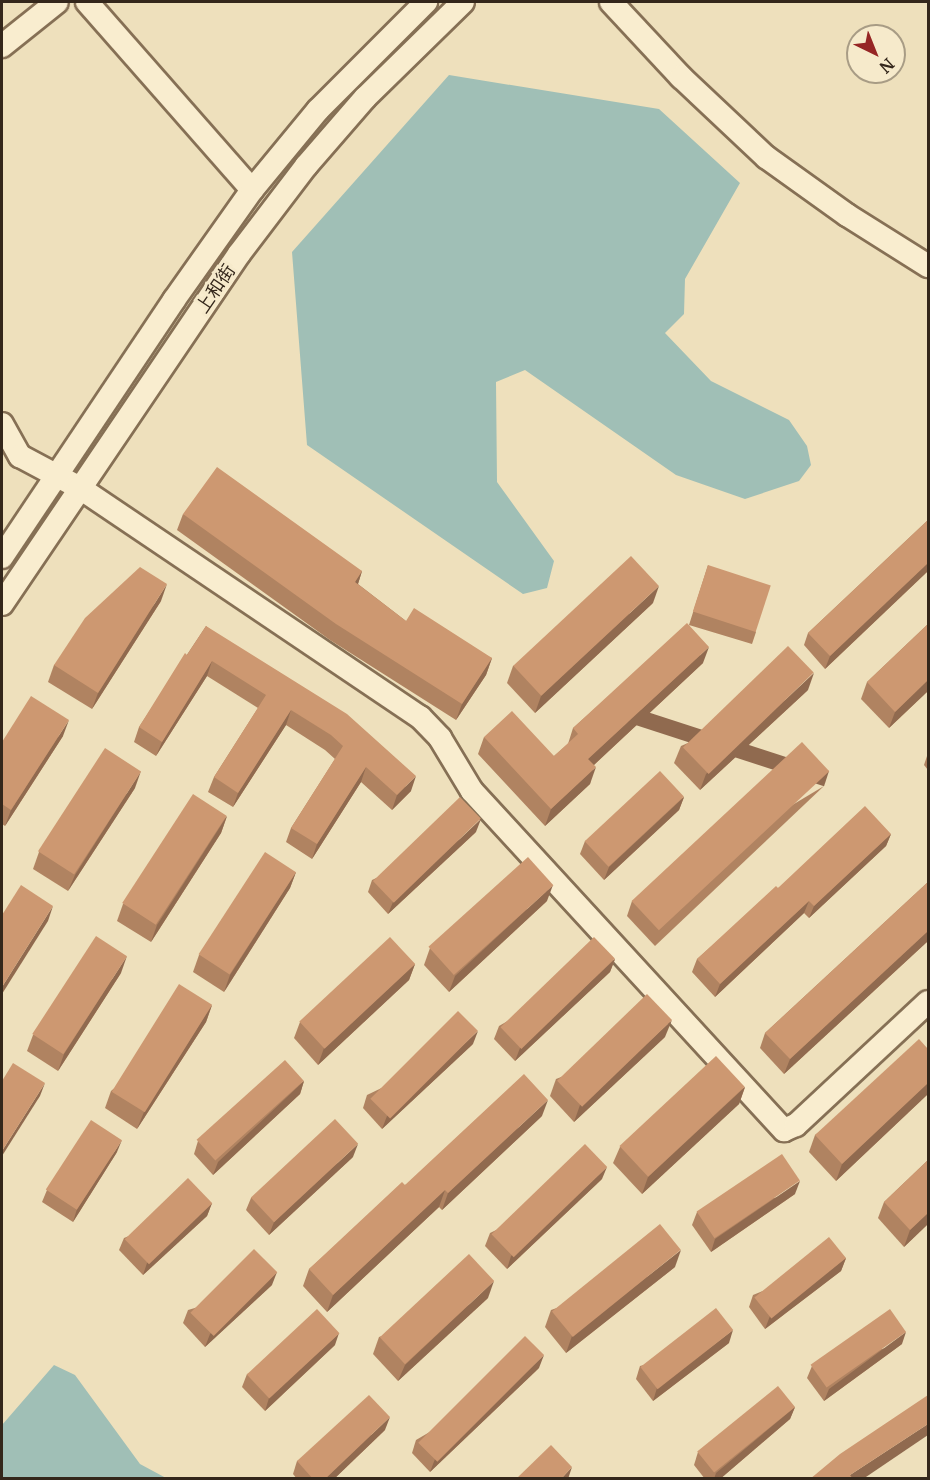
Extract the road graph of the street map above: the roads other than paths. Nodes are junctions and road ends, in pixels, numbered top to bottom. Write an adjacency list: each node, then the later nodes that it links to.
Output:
1 (57, 2): 6 (street)
2 (87, 2): 7 (street)
3 (426, 2): 7 (street, 上和街)
4 (463, 2): 11 (street, 上和街)
5 (611, 2): 8 (street)
6 (2, 46)
7 (252, 189): 10 (street, 上和街)
8 (928, 266)
9 (2, 424): 10 (street)
10 (57, 476): 11 (street); 12 (street, 上和街)
11 (80, 488): 13 (street, 上和街); 14 (street)
12 (2, 557)
13 (2, 604)
14 (928, 1002)

